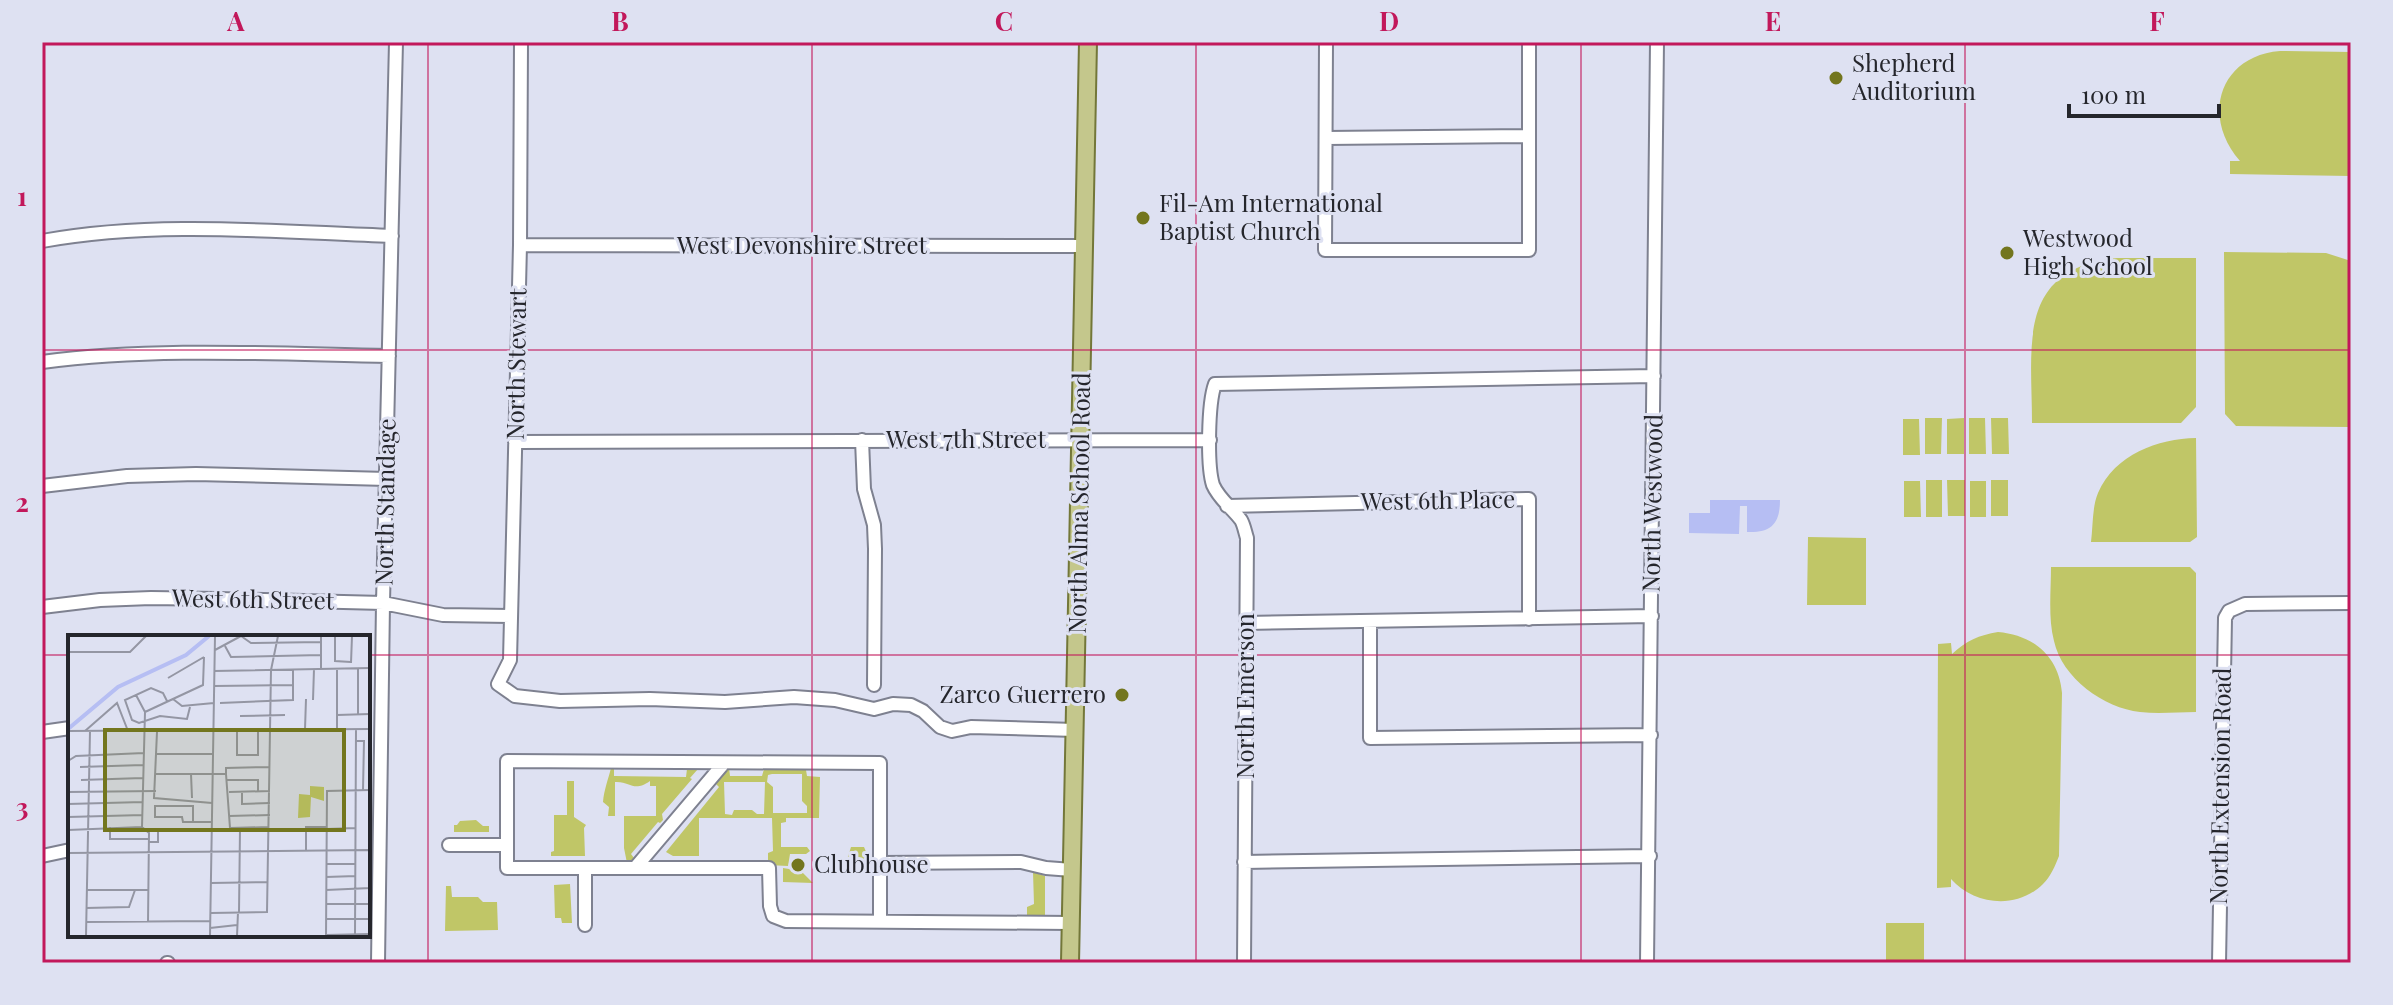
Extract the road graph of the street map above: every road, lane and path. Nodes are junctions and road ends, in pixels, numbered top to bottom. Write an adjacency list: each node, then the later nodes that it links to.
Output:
1 (396, 42): 9 (street, North Standage)
2 (521, 42): 11 (street, North Stewart)
3 (1088, 42): 12 (main road, North Alma School Road)
4 (1326, 42): 8 (street)
5 (1529, 42): 7 (street)
6 (1657, 42): 15 (street, North Westwood)
7 (1529, 136): 8 (street); 8 (street)
8 (1326, 138)
9 (392, 236): 10 (street); 13 (street, North Standage)
10 (42, 241)
11 (520, 245): 12 (street, West Devonshire Street); 19 (street, North Stewart)
12 (1085, 246): 17 (main road, North Alma School Road)
13 (389, 356): 14 (street); 20 (street, North Standage)
14 (42, 362)
15 (1654, 376): 18 (street); 27 (street, North Westwood)
16 (862, 440): 17 (street, West 7th Street); 19 (street, West 7th Street); 31 (street)
17 (1082, 440): 18 (street, West 7th Street); 35 (main road, North Alma School Road)
18 (1210, 440): 22 (street, North Emerson)
19 (515, 442): 26 (street, North Stewart)
20 (387, 479): 21 (street); 23 (street, North Standage)
21 (42, 486)
22 (1227, 506): 28 (street, West 6th Place); 30 (street, North Emerson)
23 (383, 603): 25 (street, West 6th Street); 26 (street, West 6th Street); 33 (street, North Standage)
24 (2351, 603): 57 (street, North Extension Road)
25 (42, 607)
26 (511, 616): 35 (street, North Stewart)
27 (1652, 616): 28 (street); 37 (street, North Westwood)
28 (1529, 619): 29 (street)
29 (1370, 621): 30 (street); 37 (street)
30 (1246, 623): 45 (street, North Emerson)
31 (874, 685)
32 (370, 727): 33 (street)
33 (383, 727): 41 (street, North Standage)
34 (68, 728): 36 (street)
35 (1075, 730): 49 (main road, North Alma School Road)
36 (42, 732)
37 (1651, 735): 44 (street, North Westwood)
38 (724, 763): 40 (street); 46 (street); 48 (street)
39 (449, 845): 40 (street)
40 (507, 845): 47 (street)
41 (374, 848): 53 (street, North Standage)
42 (68, 850): 43 (street)
43 (42, 856)
44 (1650, 856): 45 (street); 56 (street, North Westwood)
45 (1244, 862): 55 (street, North Emerson)
46 (880, 863): 49 (street); 50 (street)
47 (585, 868): 48 (street); 52 (street)
48 (635, 868): 50 (street)
49 (1072, 870): 51 (main road, North Alma School Road)
50 (880, 922): 51 (street)
51 (1071, 923): 54 (main road, North Alma School Road)
52 (585, 925)
53 (378, 963)
54 (1070, 963)
55 (1244, 963)
56 (1647, 963)
57 (2219, 963)

